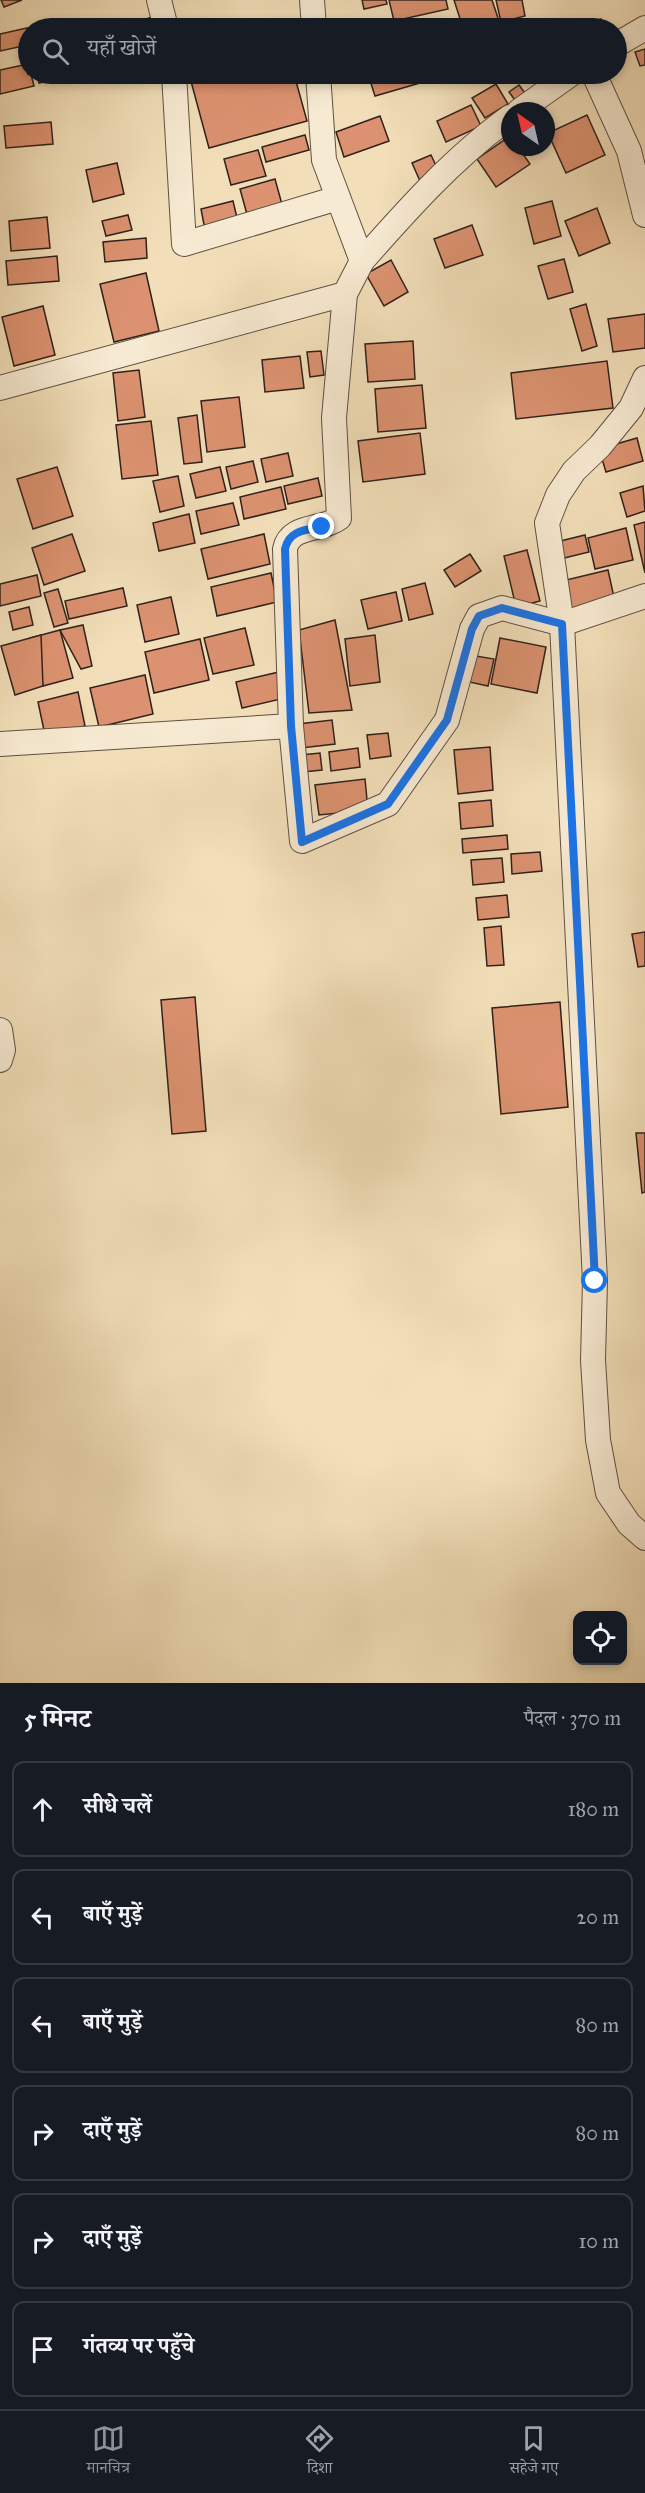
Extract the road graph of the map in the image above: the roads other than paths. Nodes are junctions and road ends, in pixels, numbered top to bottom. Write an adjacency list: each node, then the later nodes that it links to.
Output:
1 (159, 0): 3 (street)
2 (312, 0): 4 (street)
3 (164, 18)
4 (313, 18)
5 (645, 28): 6 (street)
6 (627, 39)
7 (175, 84): 13 (street)
8 (319, 84): 13 (street)
9 (557, 84): 11 (street)
10 (598, 84): 14 (street)
11 (532, 102)
12 (501, 124): 15 (street)
13 (338, 198): 15 (street)
14 (645, 215)
15 (362, 261): 16 (street)
16 (345, 294): 18 (street); 21 (street)
17 (645, 378): 20 (street)
18 (0, 388)
19 (645, 596): 20 (street)
20 (562, 624): 21 (street); 25 (street)
21 (291, 726): 22 (street)
22 (0, 744)
23 (0, 1030): 24 (street)
24 (0, 1060)
25 (645, 1539)

